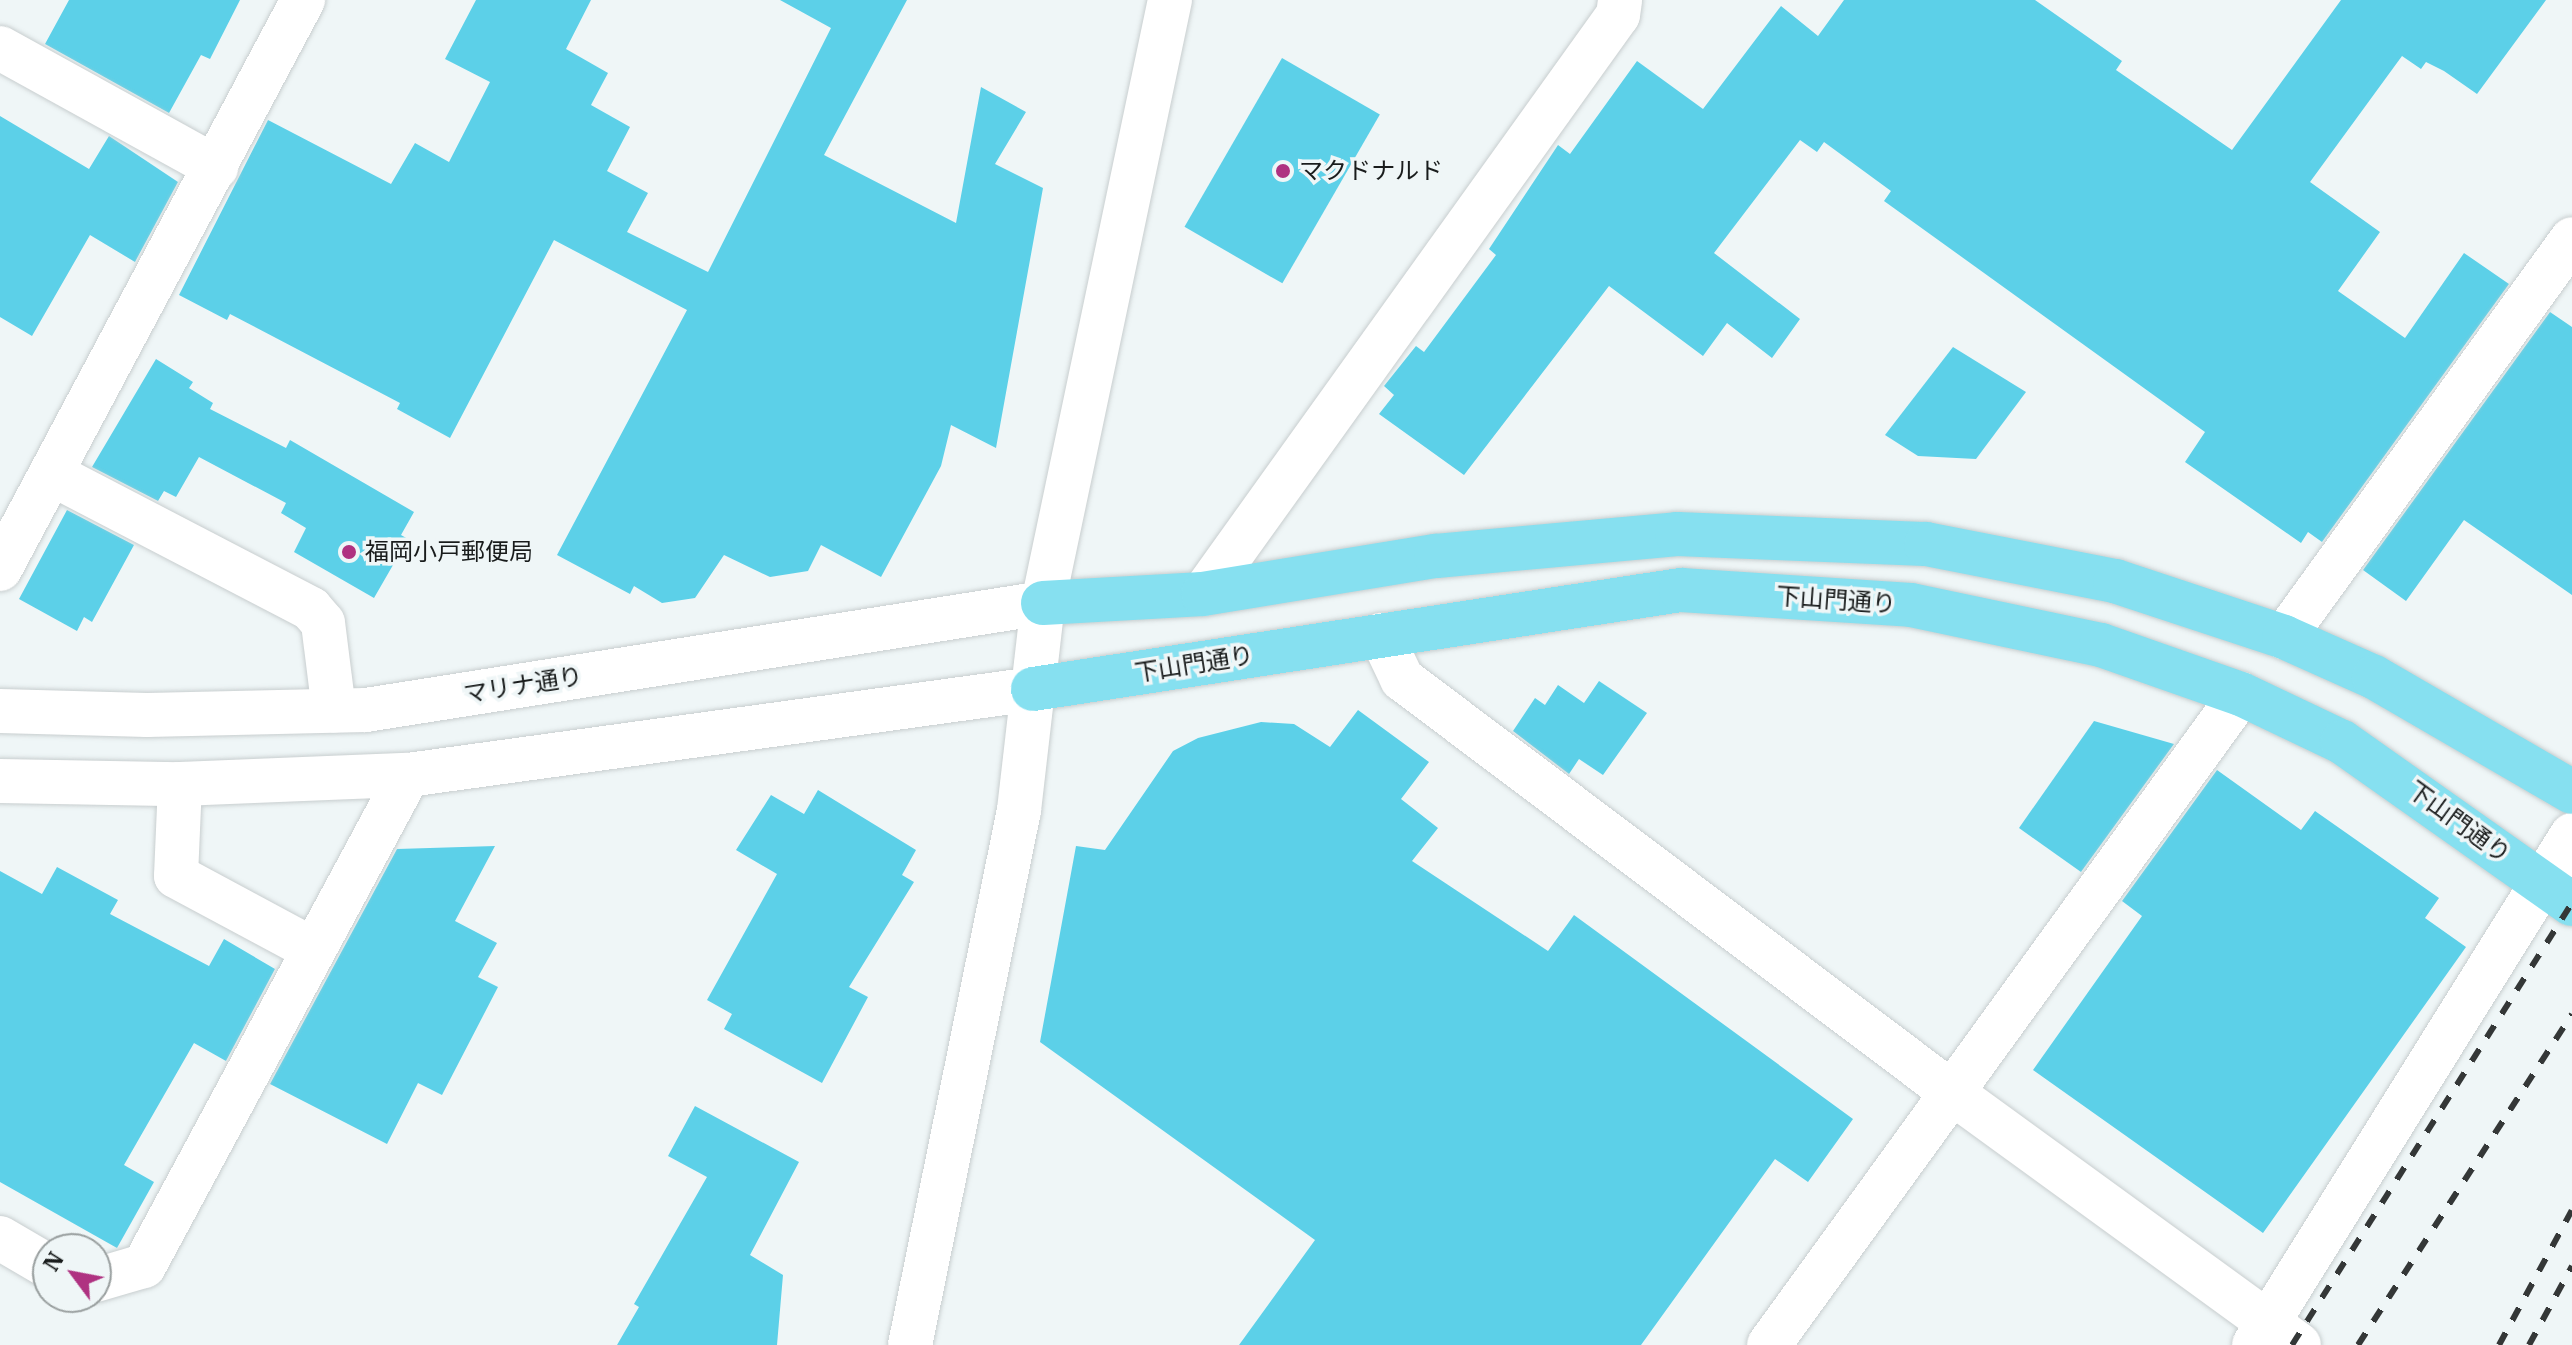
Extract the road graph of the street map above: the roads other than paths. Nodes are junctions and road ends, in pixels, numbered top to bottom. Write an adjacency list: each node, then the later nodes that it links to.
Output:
1 (303, 0): 5 (street)
2 (1170, 0): 10 (street)
3 (1622, 5): 9 (street)
4 (0, 48): 5 (street)
5 (216, 167): 7 (street)
6 (2572, 239): 12 (street)
7 (52, 474): 8 (street); 15 (street)
8 (0, 569)
9 (1203, 594): 10 (main road); 12 (main road)
10 (1043, 603): 13 (street); 15 (street, マリナ通り)
11 (1381, 635): 13 (main road, 下山門通り); 14 (main road, 下山門通り); 24 (street)
12 (2284, 637): 20 (main road)
13 (1033, 689): 17 (street); 29 (street)
14 (2241, 694): 22 (main road, 下山門通り); 24 (street)
15 (334, 710): 16 (street, マリナ通り)
16 (0, 711)
17 (408, 775): 19 (street); 23 (street)
18 (0, 781): 19 (street)
19 (180, 784): 23 (street)
20 (2572, 792)
21 (2572, 835): 22 (street)
22 (2557, 893): 28 (street)
23 (312, 949): 27 (street)
24 (1951, 1092): 28 (street); 30 (street)
25 (0, 1238): 26 (street)
26 (32, 1257)
27 (112, 1275)
28 (2274, 1337)
29 (910, 1345)
30 (1769, 1345)

